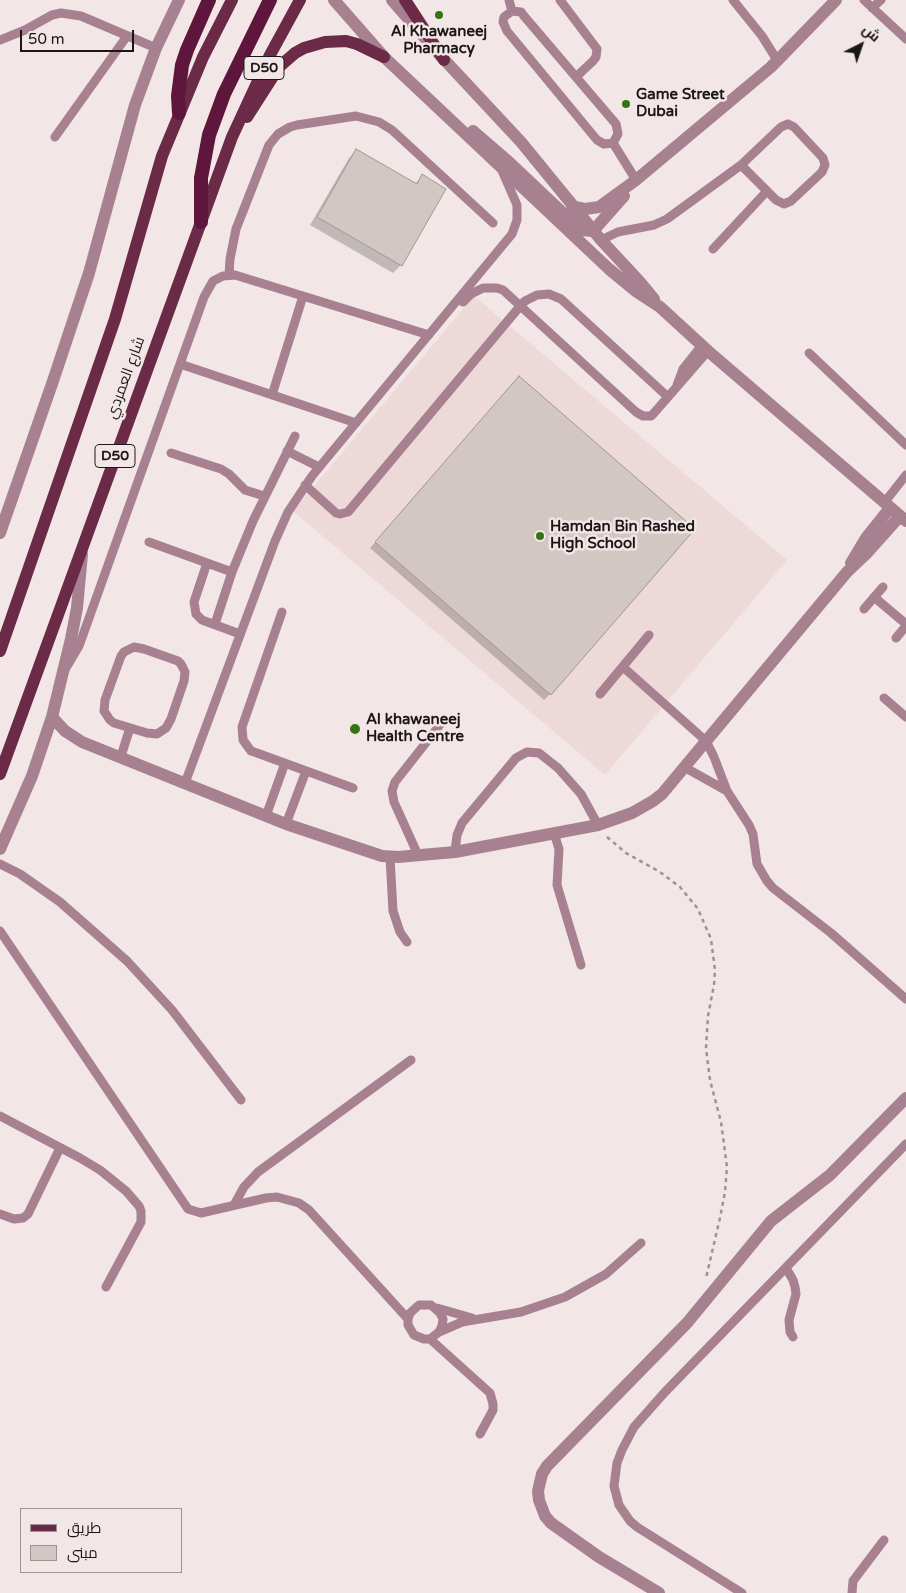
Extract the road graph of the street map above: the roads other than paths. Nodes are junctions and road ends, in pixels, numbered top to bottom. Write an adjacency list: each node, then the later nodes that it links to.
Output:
1 (178, 0): 20 (street)
2 (209, 0): 26 (highway)
3 (232, 0): 26 (main road, شارع العمردي / D50)
4 (270, 0): 35 (highway)
5 (300, 0): 28 (main road, شارع العمردي / D50)
6 (334, 0): 21 (street)
7 (392, 0): 22 (street)
8 (405, 0): 22 (main road)
9 (509, 0): 16 (lane)
10 (560, 0): 24 (lane)
11 (733, 0): 23 (lane)
12 (836, 0): 23 (street)
13 (864, 0): 15 (lane)
14 (881, 0): 15 (lane)
15 (872, 8): 18 (lane)
16 (512, 11): 24 (lane); 29 (lane)
17 (127, 36): 19 (lane); 20 (lane); 27 (lane)
18 (906, 39)
19 (0, 40)
20 (156, 48): 58 (street)
21 (384, 57): 25 (street); 28 (main road)
22 (444, 60): 34 (street)
23 (777, 60): 32 (street)
24 (576, 77): 29 (lane)
25 (415, 86): 31 (street); 37 (street)
26 (179, 113): 78 (main road, شارع العمردي / D50)
27 (55, 137)
28 (232, 137): 35 (main road, شارع العمردي / D50)
29 (613, 143): 32 (lane)
30 (741, 165): 33 (lane); 33 (lane); 37 (lane)
31 (502, 170): 42 (street); 43 (lane)
32 (636, 180): 34 (street); 37 (street)
33 (767, 191): 38 (lane)
34 (572, 206): 37 (street)
35 (201, 222): 65 (main road, شارع العمردي / D50)
36 (492, 223): 39 (lane)
37 (597, 236): 42 (street)
38 (713, 248)
39 (230, 275): 40 (lane); 47 (lane)
40 (303, 296): 44 (lane); 48 (lane)
41 (521, 305): 43 (lane); 49 (lane); 49 (lane); 57 (lane)
42 (660, 307): 45 (street)
43 (442, 319): 44 (lane)
44 (428, 335): 50 (lane)
45 (705, 348): 49 (lane); 61 (street)
46 (809, 353): 52 (lane)
47 (180, 364): 48 (lane); 80 (lane)
48 (272, 395): 50 (lane)
49 (668, 397)
50 (356, 423): 55 (lane)
51 (295, 436): 53 (lane)
52 (906, 445)
53 (287, 451): 55 (lane); 59 (lane)
54 (172, 452): 59 (lane)
55 (319, 467): 57 (lane)
56 (906, 475): 61 (lane)
57 (305, 485): 75 (lane)
58 (15, 491): 60 (street); 63 (street)
59 (264, 496): 67 (lane)
60 (0, 498)
61 (887, 505): 62 (street); 68 (street)
62 (903, 518): 68 (street)
63 (0, 532)
64 (149, 542): 66 (lane)
65 (83, 545): 80 (street); 92 (main road, شارع العمردي / D50)
66 (207, 562): 67 (lane); 73 (lane)
67 (232, 572): 73 (lane)
68 (847, 572): 87 (street)
69 (883, 587): 70 (lane)
70 (874, 597): 71 (lane); 74 (lane)
71 (864, 609)
72 (282, 612): 89 (lane)
73 (215, 624): 75 (lane)
74 (906, 625): 77 (lane)
75 (240, 634): 93 (lane)
76 (649, 635): 79 (lane)
77 (896, 638)
78 (1, 646)
79 (622, 667): 81 (lane); 87 (lane)
80 (64, 670): 83 (street)
81 (600, 694)
82 (884, 698): 84 (lane)
83 (52, 717): 88 (street); 100 (street)
84 (906, 717)
85 (443, 721): 102 (lane)
86 (130, 728): 86 (lane); 88 (lane)
87 (706, 741): 90 (street); 95 (lane)
88 (120, 756): 93 (street)
89 (285, 763): 91 (lane); 96 (lane)
90 (684, 767): 95 (lane); 98 (street)
91 (306, 771): 94 (lane); 97 (lane)
92 (0, 774)
93 (185, 783): 96 (street)
94 (353, 788)
95 (727, 791): 108 (lane)
96 (266, 816): 97 (street)
97 (286, 824): 103 (street)
98 (598, 824): 99 (street); 101 (lane)
99 (554, 833): 101 (street); 107 (lane)
100 (0, 849)
101 (455, 852): 102 (street)
102 (418, 855): 103 (street)
103 (390, 858): 106 (lane)
104 (0, 864): 111 (lane)
105 (0, 931): 115 (lane)
106 (407, 942)
107 (581, 965)
108 (906, 999)
109 (410, 1060): 115 (lane)
110 (906, 1098): 128 (street)
111 (241, 1100)
112 (0, 1116): 114 (lane)
113 (906, 1144): 118 (lane)
114 (60, 1148): 116 (lane); 119 (lane)
115 (234, 1205): 122 (lane)
116 (0, 1214)
117 (641, 1243): 121 (lane)
118 (786, 1268): 125 (lane); 129 (lane)
119 (106, 1287)
120 (436, 1308): 121 (lane); 122 (lane); 123 (lane)
121 (475, 1318): 123 (lane)
122 (408, 1319): 124 (lane)
123 (439, 1332): 124 (lane)
124 (430, 1338): 126 (lane)
125 (793, 1338)
126 (480, 1434)
127 (884, 1540): 130 (lane)
128 (660, 1593)
129 (742, 1593)
130 (852, 1593)

